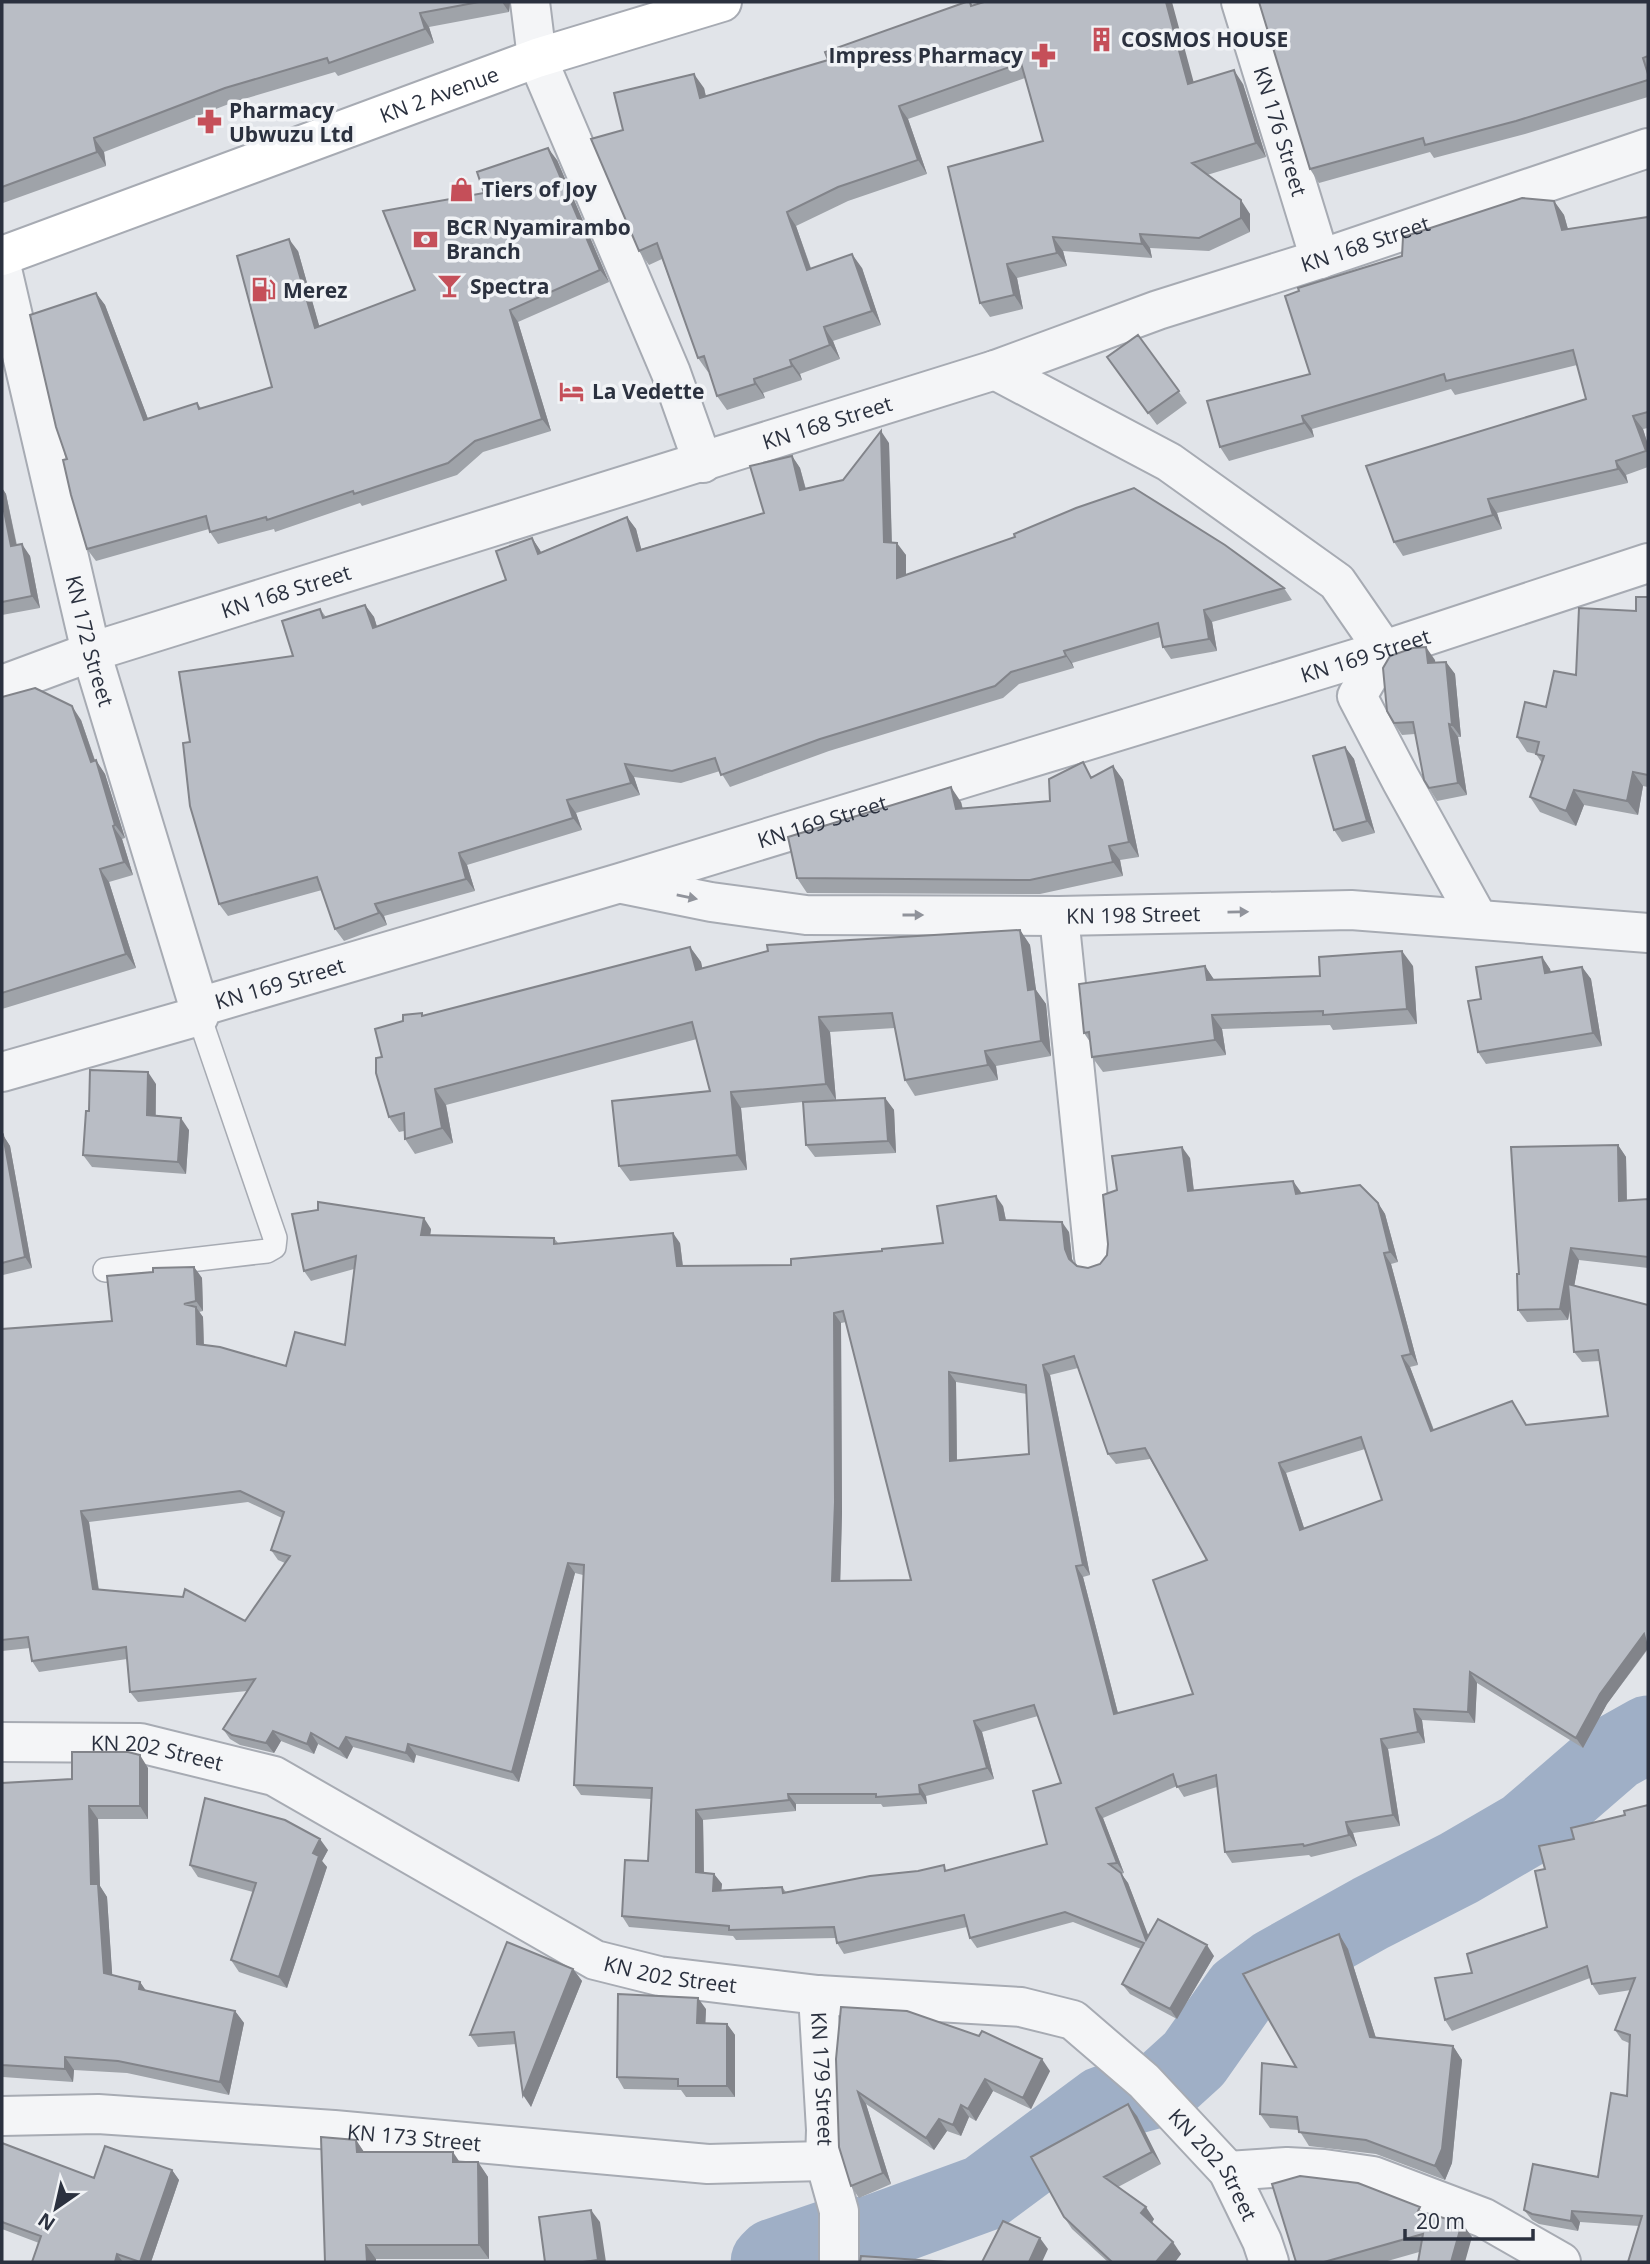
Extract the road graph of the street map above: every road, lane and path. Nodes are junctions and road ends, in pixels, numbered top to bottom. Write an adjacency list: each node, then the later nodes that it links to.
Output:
1 (530, 2): 4 (street)
2 (722, 2): 4 (main road, KN 2 Avenue)
3 (1241, 2): 7 (street, KN 176 Street)
4 (537, 58): 6 (main road, KN 2 Avenue); 10 (street)
5 (1648, 148): 7 (street, KN 168 Street)
6 (2, 256)
7 (1320, 259): 9 (street, KN 168 Street)
8 (2, 269): 13 (street, KN 172 Street)
9 (995, 370): 10 (street, KN 168 Street); 12 (street)
10 (703, 463): 13 (street, KN 168 Street)
11 (1648, 563): 12 (street, KN 169 Street)
12 (1384, 650): 15 (street, KN 169 Street); 17 (street)
13 (91, 652): 14 (street, KN 168 Street); 19 (street, KN 172 Street)
14 (2, 685)
15 (620, 883): 16 (street, KN 198 Street, one-way to 16); 19 (street, KN 169 Street)
16 (1059, 916): 17 (street, KN 198 Street, one-way to 17); 21 (street)
17 (1478, 919): 18 (street, KN 198 Street)
18 (1648, 933)
19 (199, 1012): 20 (street, KN 169 Street); 22 (lane)
20 (2, 1072)
21 (1094, 1257)
22 (105, 1269)
23 (2, 1742): 24 (street, KN 202 Street)
24 (818, 1995): 26 (street, KN 179 Street); 27 (street, KN 202 Street)
25 (2, 2116): 26 (street, KN 173 Street)
26 (825, 2161): 28 (street, KN 179 Street)
27 (1228, 2171): 29 (street, KN 202 Street); 30 (street)
28 (839, 2262)
29 (1269, 2262)
30 (1561, 2262)

